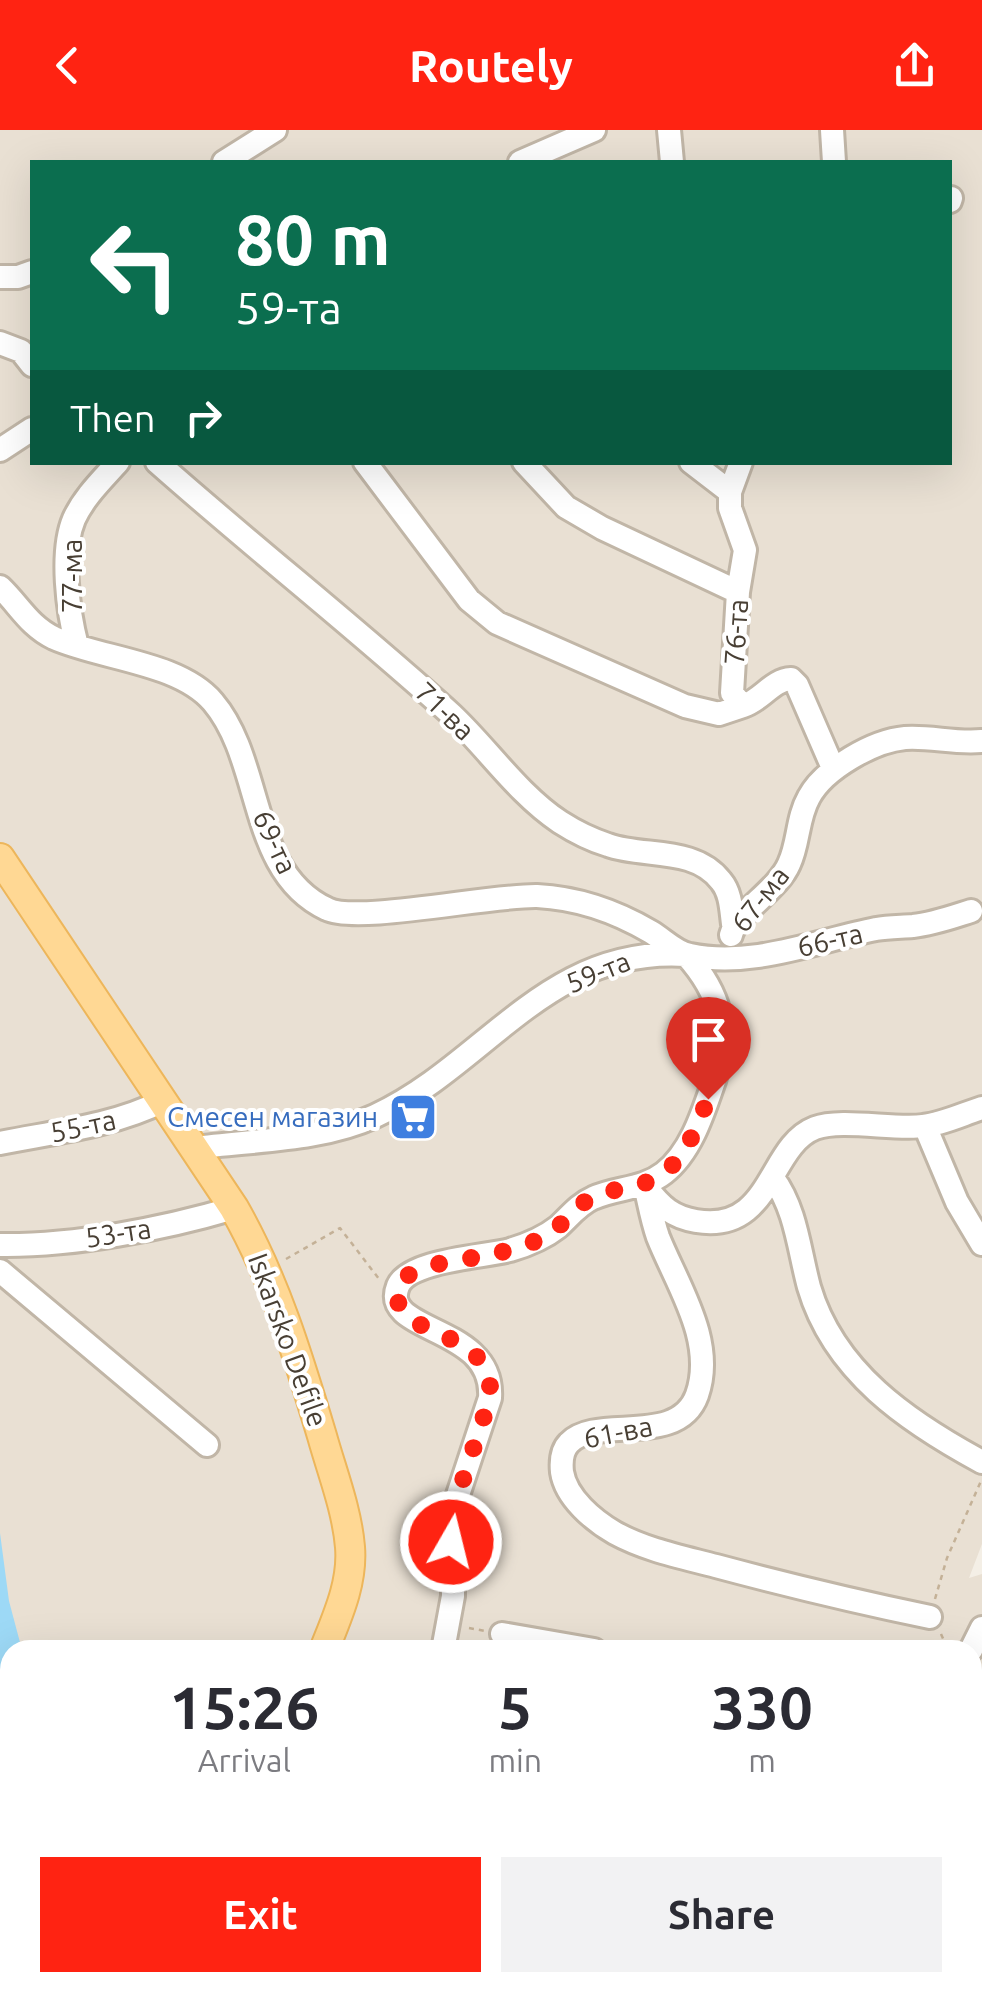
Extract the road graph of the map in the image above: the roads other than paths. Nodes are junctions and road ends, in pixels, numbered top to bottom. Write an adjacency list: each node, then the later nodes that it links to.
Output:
1 (275, 130): 6 (street)
2 (594, 130): 5 (street)
3 (669, 130): 8 (street)
4 (832, 130): 9 (street)
5 (553, 154): 7 (street)
6 (227, 160)
7 (528, 160)
8 (672, 160)
9 (834, 160)
10 (30, 273): 11 (street)
11 (0, 277)
12 (0, 343): 13 (street)
13 (30, 361)
14 (30, 430): 15 (street)
15 (0, 450)
16 (115, 465): 25 (street, 77-ма)
17 (160, 465): 31 (street, 71-ва)
18 (368, 465): 26 (street)
19 (527, 465): 24 (street)
20 (694, 465): 22 (street)
21 (740, 465): 22 (street)
22 (730, 492): 24 (street, 76-та)
23 (0, 586): 25 (street, 69-та)
24 (738, 592): 26 (street, 76-та)
25 (77, 646): 32 (street, 69-та)
26 (743, 706): 28 (street, 76-та)
27 (982, 740): 28 (street, 67-ма)
28 (832, 768): 31 (street, 67-ма)
29 (0, 858): 34 (main road, Iskarsko Defile)
30 (972, 911): 33 (street, 66-та)
31 (733, 924): 33 (street, 67-ма)
32 (686, 955): 33 (street, 66-та); 38 (street, 59-та); 40 (street)
33 (725, 957)
34 (163, 1101): 37 (street, 55-та); 38 (main road, Iskarsko Defile)
35 (982, 1108): 36 (street)
36 (926, 1126): 39 (street); 42 (street)
37 (0, 1142)
38 (194, 1148): 41 (main road, Iskarsko Defile)
39 (773, 1178): 40 (street); 46 (street)
40 (646, 1185): 47 (street, 61-ва); 50 (street)
41 (234, 1208): 43 (street, 53-та); 49 (main road, Iskarsko Defile)
42 (982, 1244)
43 (0, 1245)
44 (0, 1271): 45 (street)
45 (207, 1445)
46 (982, 1462)
47 (930, 1618)
48 (502, 1634): 51 (street)
49 (327, 1640)
50 (445, 1640)
51 (536, 1640)

